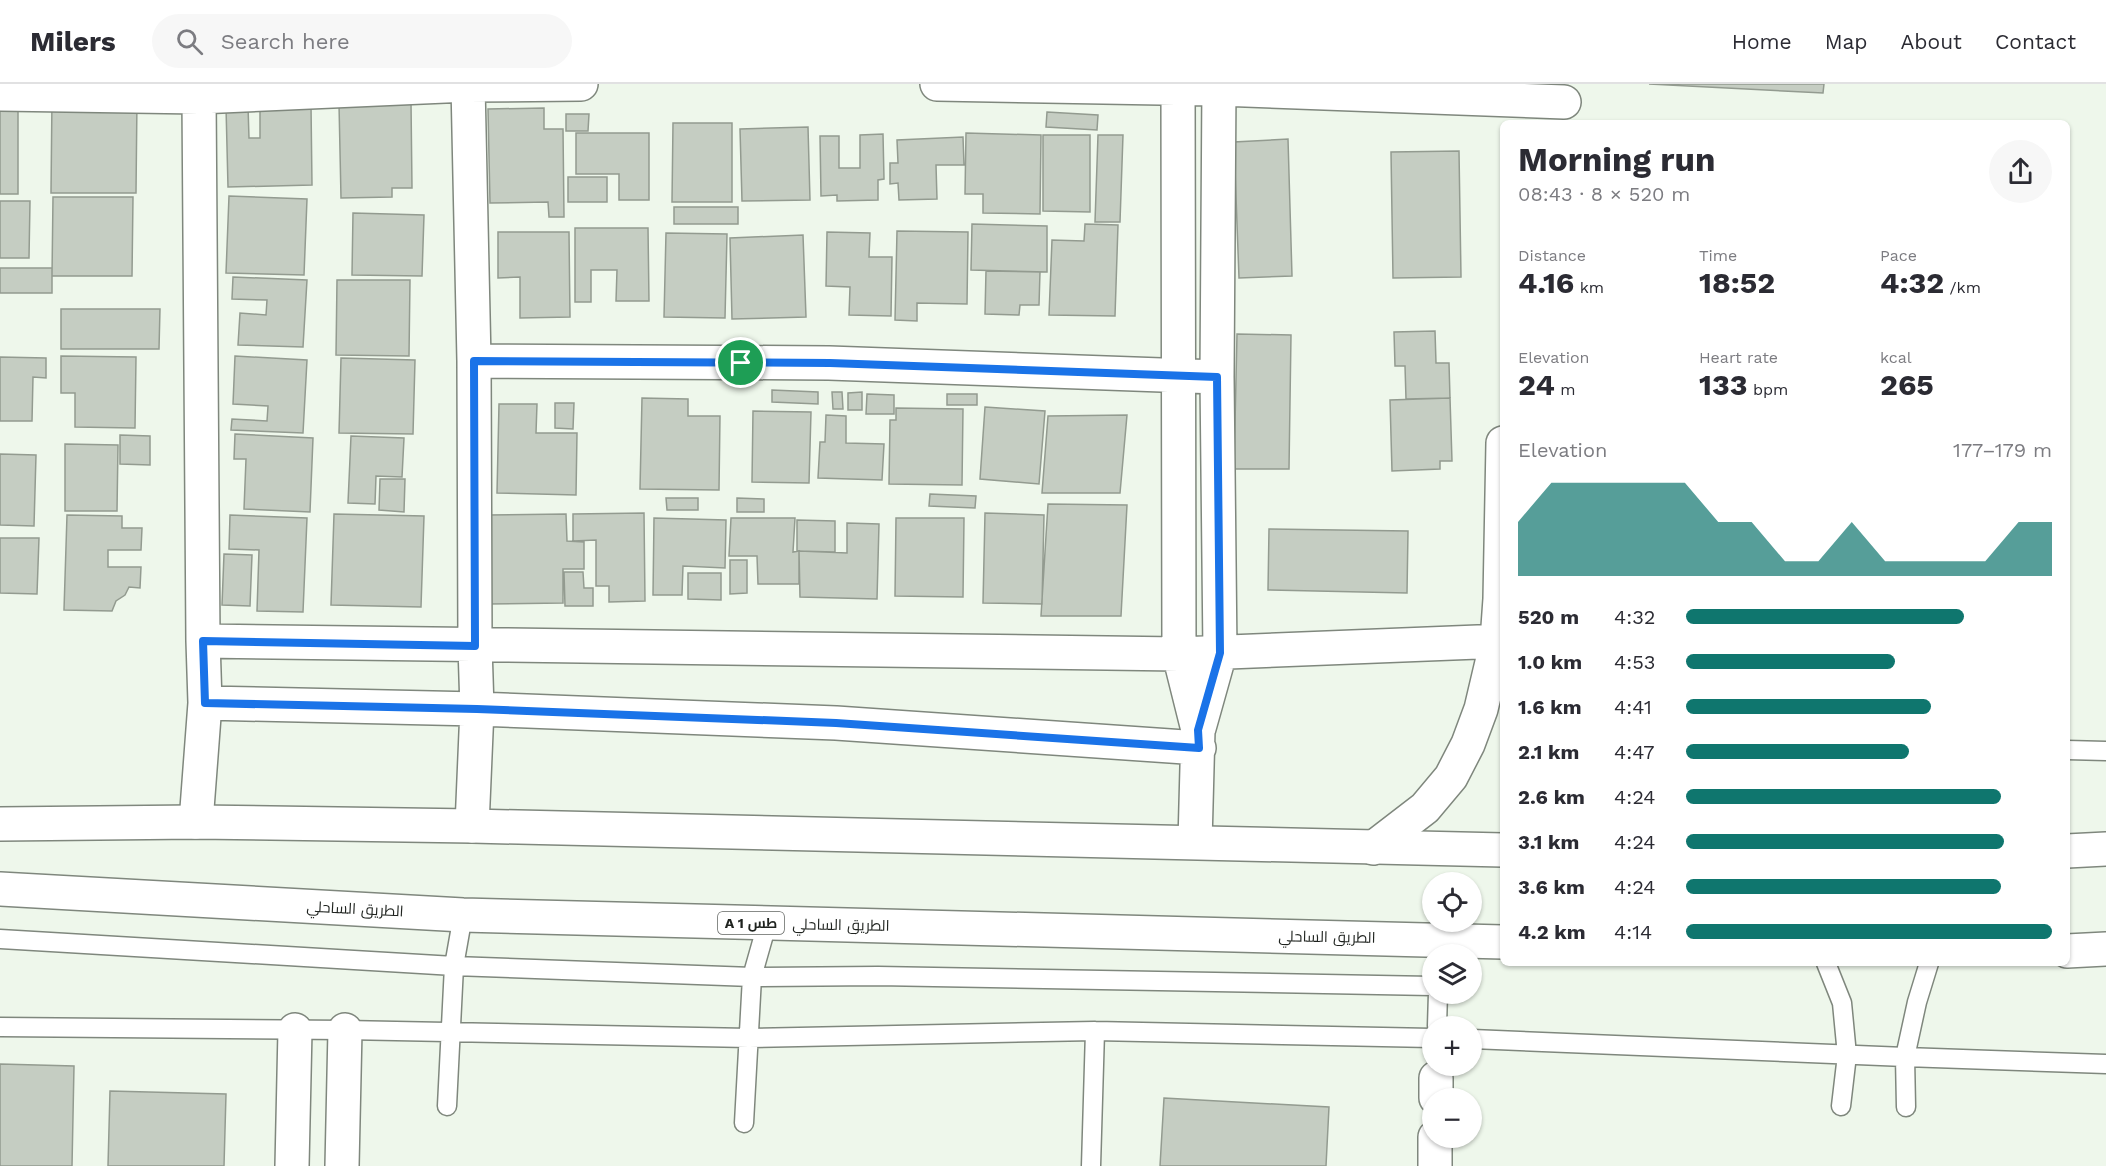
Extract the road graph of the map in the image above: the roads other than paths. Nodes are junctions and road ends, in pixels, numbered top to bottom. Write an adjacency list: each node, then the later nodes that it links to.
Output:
1 (581, 84): 3 (main road)
2 (938, 84): 4 (main road)
3 (468, 85): 8 (main road); 11 (main road)
4 (1080, 85): 5 (main road)
5 (1178, 86): 6 (main road); 12 (main road)
6 (1219, 87): 9 (main road); 13 (main road)
7 (0, 94): 8 (main road)
8 (199, 97): 15 (main road)
9 (1510, 102): 10 (main road)
10 (1564, 103)
11 (474, 361): 12 (main road); 17 (main road)
12 (1177, 376): 13 (main road); 19 (main road)
13 (1217, 377): 18 (main road)
14 (1500, 599): 16 (main road)
15 (203, 641): 17 (main road); 20 (main road)
16 (1500, 641): 18 (main road); 29 (main road)
17 (475, 646): 19 (main road); 21 (main road)
18 (1220, 653): 19 (main road); 22 (main road)
19 (1179, 654): 22 (main road)
20 (205, 703): 21 (main road); 25 (main road)
21 (477, 709): 22 (main road); 27 (main road)
22 (1198, 739): 28 (main road)
23 (2070, 750): 24 (lane)
24 (2106, 751)
25 (196, 822): 26 (main road); 27 (main road)
26 (0, 824)
27 (472, 826): 28 (main road)
28 (1195, 842): 29 (main road)
29 (1373, 848): 31 (main road)
30 (2106, 849): 32 (main road)
31 (1500, 850)
32 (2070, 850)
33 (0, 889): 34 (main road, الطريق الساحلي / A 1 طس)
34 (464, 915): 35 (main road, الطريق الساحلي / A 1 طس); 42 (lane)
35 (767, 924): 39 (main road, الطريق الساحلي / A 1 طس); 45 (lane)
36 (0, 939): 42 (lane)
37 (1500, 942): 38 (main road, الطريق الساحلي / A 1 طس)
38 (1477, 944)
39 (1422, 946)
40 (2106, 949): 41 (main road)
41 (2070, 951)
42 (454, 966): 45 (lane); 50 (lane)
43 (1827, 966): 55 (lane)
44 (1928, 966): 56 (lane)
45 (752, 976): 46 (lane); 52 (lane)
46 (1422, 986)
47 (0, 1027): 48 (lane)
48 (295, 1030): 49 (lane); 63 (main road)
49 (345, 1030): 50 (lane); 64 (main road)
50 (449, 1031): 52 (lane); 58 (lane)
51 (1095, 1031): 52 (lane); 53 (lane); 65 (lane)
52 (749, 1038): 61 (lane)
53 (1422, 1038)
54 (1482, 1039): 55 (lane)
55 (1847, 1055): 56 (lane); 59 (lane)
56 (1905, 1056): 57 (lane); 60 (lane)
57 (2106, 1064)
58 (447, 1106)
59 (1841, 1106)
60 (1906, 1107)
61 (744, 1124)
62 (1435, 1148): 66 (main road)
63 (292, 1166)
64 (342, 1166)
65 (1091, 1166)
66 (1435, 1166)

